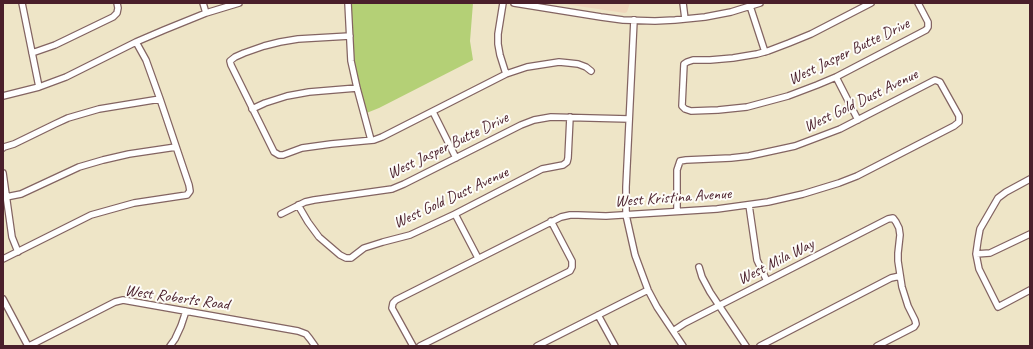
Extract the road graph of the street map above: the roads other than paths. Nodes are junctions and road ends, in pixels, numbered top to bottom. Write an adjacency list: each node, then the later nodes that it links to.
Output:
1 (28, 3): 12 (street)
2 (117, 3): 20 (street)
3 (203, 3): 14 (street)
4 (239, 3): 14 (street)
5 (348, 3): 17 (street)
6 (503, 3): 22 (street)
7 (514, 3): 16 (street)
8 (683, 3): 15 (street)
9 (760, 3): 13 (street)
10 (871, 3): 19 (street)
11 (918, 3): 23 (street, West Jasper Butte Drive)
12 (22, 4): 20 (street)
13 (750, 6): 15 (street); 19 (street)
14 (206, 13): 18 (street)
15 (684, 19): 16 (street)
16 (634, 20): 31 (street)
17 (350, 36): 25 (street); 28 (street)
18 (136, 42): 24 (street); 27 (street)
19 (765, 52): 23 (street, West Jasper Butte Drive)
20 (32, 53): 24 (street)
21 (591, 71): 22 (street)
22 (506, 74): 29 (street)
23 (836, 77): 32 (street)
24 (39, 87): 26 (street)
25 (357, 88): 28 (street); 34 (street)
26 (3, 96)
27 (160, 99): 35 (street); 36 (street)
28 (252, 109): 34 (street)
29 (433, 112): 34 (street); 37 (street)
30 (570, 117): 31 (street, West Jasper Butte Drive); 37 (street, West Jasper Butte Drive); 45 (street, West Gold Dust Avenue)
31 (629, 119): 46 (street)
32 (858, 120): 33 (street, West Gold Dust Avenue); 43 (street, West Gold Dust Avenue)
33 (959, 122): 42 (street, West Kristina Avenue)
34 (371, 140)
35 (176, 147): 40 (street); 49 (street)
36 (3, 148)
37 (456, 158): 41 (street, West Jasper Butte Drive)
38 (3, 173): 40 (street)
39 (1030, 179): 50 (street)
40 (6, 197): 49 (street)
41 (298, 205): 44 (street, West Jasper Butte Drive); 45 (street, West Gold Dust Avenue)
42 (749, 205): 43 (street, West Kristina Avenue); 55 (street)
43 (677, 211): 46 (street, West Kristina Avenue)
44 (281, 214)
45 (455, 214): 51 (street)
46 (626, 215): 47 (street, West Kristina Avenue); 56 (street)
47 (551, 221): 51 (street, West Kristina Avenue); 68 (street)
48 (1030, 234): 50 (street)
49 (18, 252): 52 (street)
50 (976, 254): 57 (street)
51 (478, 258): 67 (street, West Kristina Avenue)
52 (3, 259)
53 (699, 267): 59 (street)
54 (900, 276): 55 (street, West Mila Way); 73 (street); 74 (street)
55 (767, 281): 59 (street, West Mila Way)
56 (648, 290): 61 (street); 62 (street)
57 (1030, 290)
58 (3, 299): 64 (street)
59 (718, 306): 62 (street, West Mila Way); 72 (street)
60 (186, 311): 63 (street, West Roberts Road); 65 (street); 66 (street, West Roberts Road)
61 (598, 315): 69 (street); 70 (street)
62 (673, 331): 71 (street)
63 (40, 344): 64 (street, West Roberts Road)
64 (28, 346)
65 (170, 346)
66 (315, 346)
67 (413, 346)
68 (420, 346)
69 (537, 346)
70 (615, 346)
71 (683, 346)
72 (746, 346)
73 (760, 346)
74 (877, 346)

